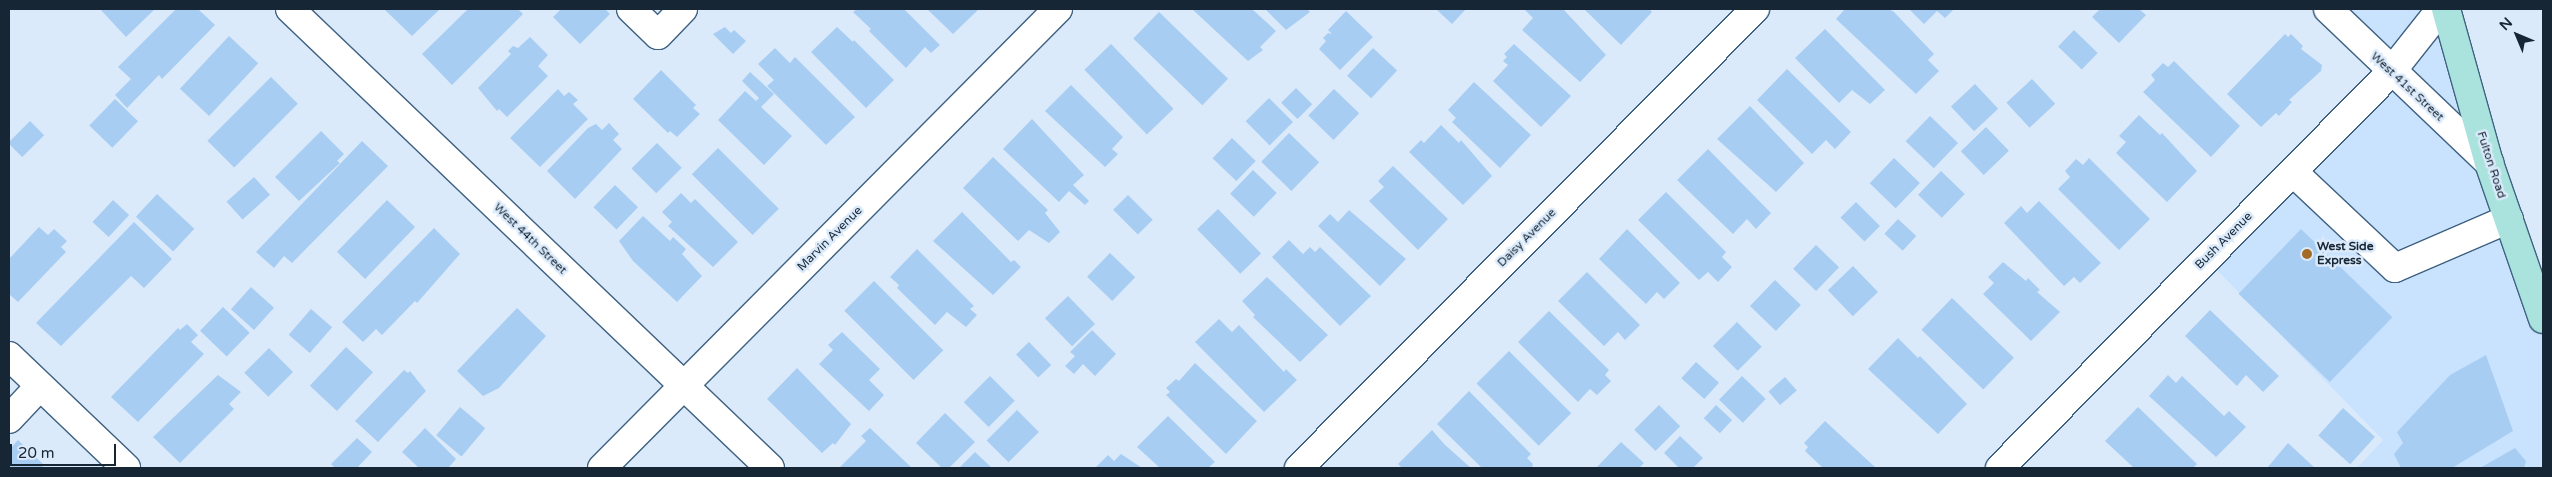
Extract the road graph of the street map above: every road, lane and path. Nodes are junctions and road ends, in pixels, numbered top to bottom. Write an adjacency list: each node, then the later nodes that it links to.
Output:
1 (290, 9): 16 (street, West 44th Street)
2 (631, 9): 3 (street)
3 (683, 9)
4 (1058, 9): 16 (street, Marvin Avenue)
5 (1755, 9): 21 (street, Daisy Avenue)
6 (2328, 9): 9 (street, West 41st Street)
7 (2441, 9): 9 (street, Bush Avenue)
8 (2446, 9): 10 (main road, Fulton Road)
9 (2391, 72): 10 (street, West 41st Street); 11 (street, Bush Avenue)
10 (2489, 163): 12 (main road, Fulton Road)
11 (2293, 172): 12 (street); 22 (street, Bush Avenue)
12 (2509, 219): 13 (main road, Fulton Road)
13 (2543, 319)
14 (9, 356): 15 (street)
15 (40, 386): 17 (street); 18 (street)
16 (684, 387): 19 (street, Marvin Avenue); 20 (street, West 44th Street)
17 (9, 419)
18 (126, 468)
19 (602, 468)
20 (770, 468)
21 (1300, 468)
22 (2000, 468)

